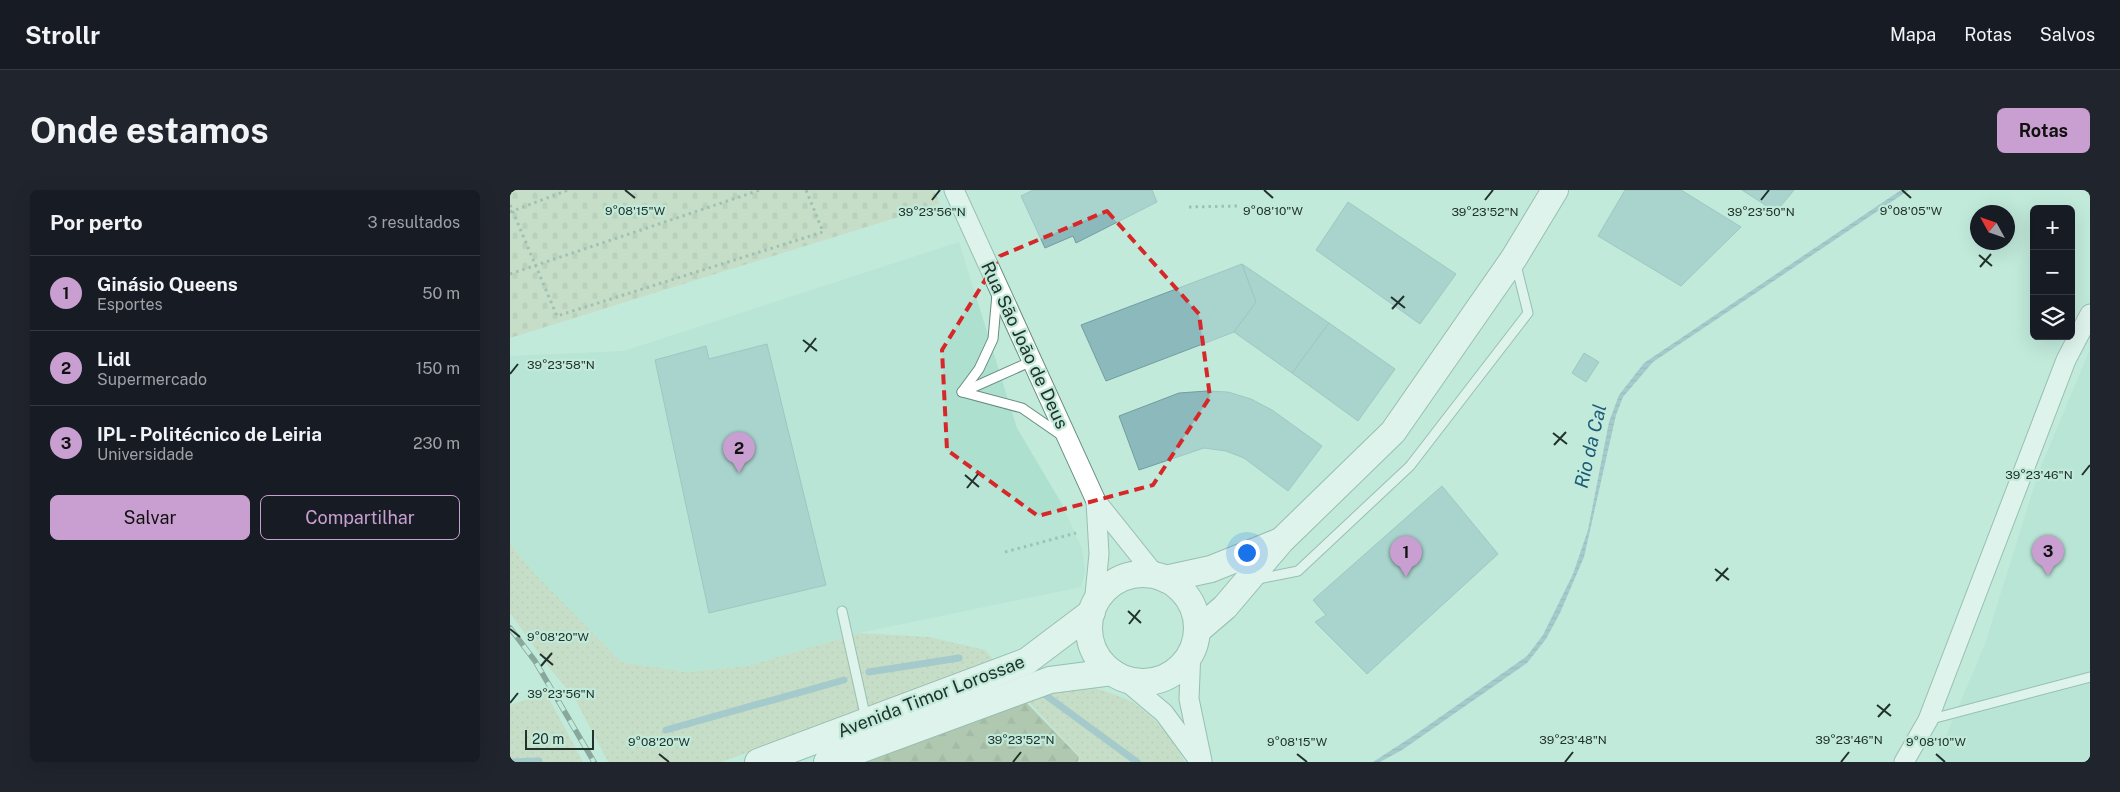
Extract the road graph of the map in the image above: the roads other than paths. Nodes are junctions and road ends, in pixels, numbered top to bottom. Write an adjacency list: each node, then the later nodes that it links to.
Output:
1 (954, 190): 4 (street, Rua São João de Deus)
2 (1556, 190): 3 (main road)
3 (1514, 258): 10 (main road); 12 (lane)
4 (998, 286): 6 (street, Rua São João de Deus); 7 (lane)
5 (2090, 314): 18 (street)
6 (1032, 361): 7 (lane); 8 (street, Rua São João de Deus)
7 (962, 392): 8 (lane)
8 (1068, 440): 9 (street, Rua São João de Deus)
9 (1096, 501): 11 (street); 13 (street)
10 (1281, 541): 11 (main road); 12 (main road)
11 (1160, 577): 13 (main road); 15 (main road)
12 (1248, 580): 15 (main road)
13 (1093, 608): 16 (main road); 19 (main road, Avenida Timor Lorossae)
14 (842, 611): 19 (lane)
15 (1194, 640): 16 (main road); 22 (street)
16 (1116, 674): 21 (main road, Avenida Timor Lorossae); 22 (street)
17 (2090, 677): 18 (lane)
18 (1928, 720): 23 (street)
19 (867, 721): 20 (main road, Avenida Timor Lorossae)
20 (758, 762)
21 (827, 762)
22 (1201, 762)
23 (1904, 762)

